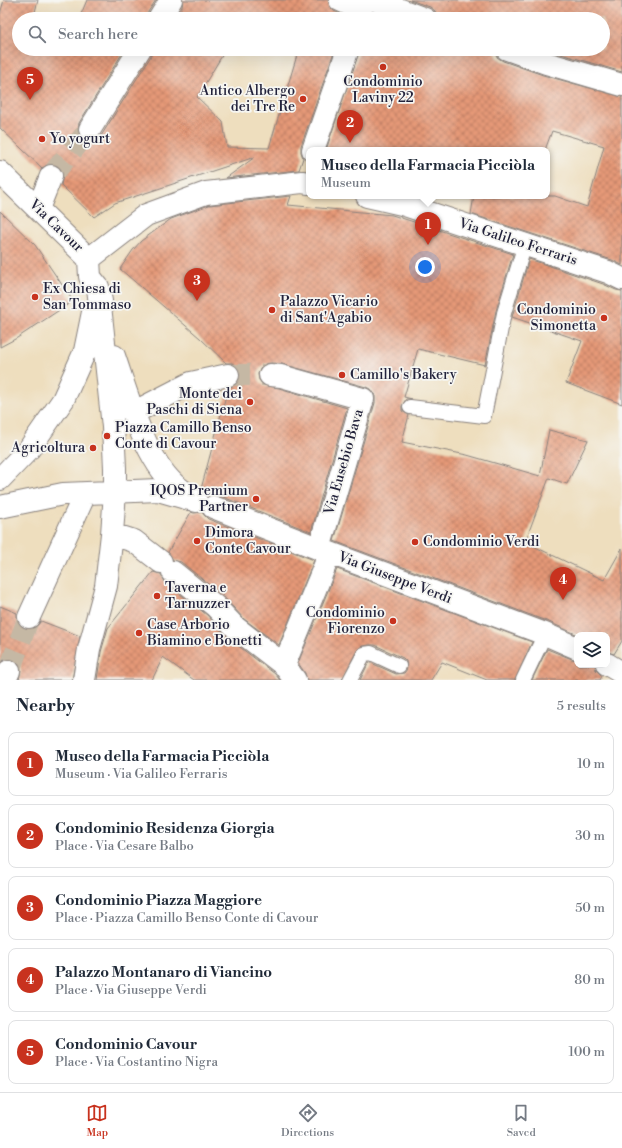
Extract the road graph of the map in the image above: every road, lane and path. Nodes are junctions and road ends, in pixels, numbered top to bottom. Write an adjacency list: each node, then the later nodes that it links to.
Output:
1 (171, 0): 4 (street)
2 (340, 0): 3 (street)
3 (365, 7): 5 (street)
4 (163, 12)
5 (390, 12)
6 (136, 56): 10 (street)
7 (346, 56): 11 (street)
8 (526, 56): 9 (street)
9 (622, 85)
10 (90, 130)
11 (314, 147)
12 (0, 172): 16 (street, Via Cavour)
13 (51, 176): 16 (street)
14 (306, 176): 18 (street)
15 (380, 199): 17 (street, Via Galileo Ferraris)
16 (38, 209): 18 (street, Via Cavour)
17 (525, 244): 19 (street, Via Galileo Ferraris); 23 (lane)
18 (89, 259): 20 (street, Via Cavour)
19 (622, 279)
20 (98, 287): 24 (street); 25 (street); 26 (street)
21 (270, 375): 31 (street, Via Eusebio Bava)
22 (228, 376): 24 (street)
23 (410, 407)
24 (133, 413): 26 (street)
25 (0, 479)
26 (115, 492): 27 (street); 30 (street)
27 (85, 494): 28 (street); 32 (street)
28 (0, 507)
29 (213, 507): 31 (street, Via Giuseppe Verdi)
30 (112, 534): 37 (street); 39 (street)
31 (324, 551): 33 (street, Via Giuseppe Verdi); 37 (street, Via Eusebio Bava)
32 (28, 617)
33 (545, 634): 34 (street, Via Giuseppe Verdi); 41 (lane)
34 (574, 647)
35 (399, 666): 40 (lane)
36 (610, 666): 38 (street)
37 (289, 672)
38 (622, 673)
39 (84, 680)
40 (350, 680)
41 (523, 680)

